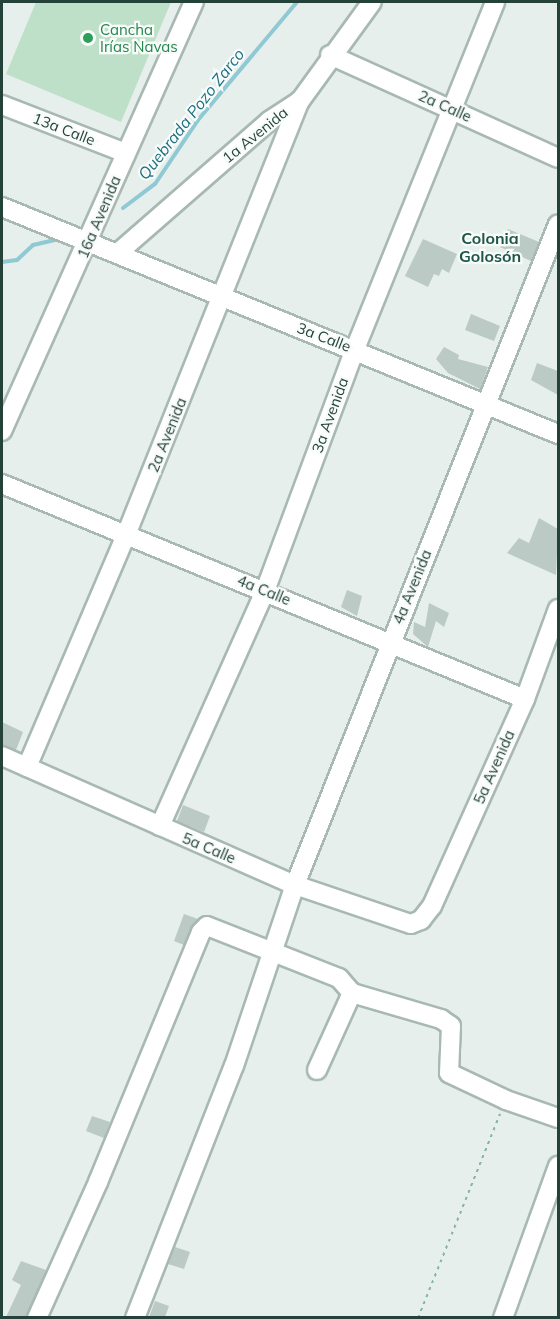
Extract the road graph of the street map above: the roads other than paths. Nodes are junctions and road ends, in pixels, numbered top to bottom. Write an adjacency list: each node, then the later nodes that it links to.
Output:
1 (194, 2): 8 (street, 16a Avenida)
2 (372, 2): 4 (street, 1a Avenida)
3 (495, 2): 7 (street, 3a Avenida)
4 (330, 55): 5 (street, 1a Avenida); 7 (street, 2a Calle)
5 (300, 100): 13 (street, 1a Avenida); 14 (street, 2a Avenida)
6 (2, 105): 8 (street, 13a Calle)
7 (452, 108): 9 (street, 2a Calle); 15 (street, 3a Avenida)
8 (126, 153): 12 (street, 16a Avenida)
9 (558, 158)
10 (2, 207): 12 (street, 3a Calle)
11 (558, 224): 16 (street, 4a Avenida)
12 (90, 240): 13 (street, 3a Calle); 17 (street, 16a Avenida)
13 (119, 252): 14 (street, 3a Calle)
14 (222, 297): 15 (street, 3a Calle); 20 (street, 2a Avenida)
15 (355, 349): 16 (street, 3a Calle); 21 (street, 3a Avenida)
16 (484, 403): 18 (street, 3a Calle); 23 (street, 4a Avenida)
17 (2, 428)
18 (558, 434)
19 (2, 484): 20 (street, 4a Calle)
20 (126, 535): 21 (street, 4a Calle); 26 (street, 2a Avenida)
21 (265, 591): 23 (street, 4a Calle); 27 (street, 3a Avenida)
22 (558, 609): 24 (street, 5a Avenida)
23 (389, 644): 24 (street, 4a Calle); 28 (street, 4a Avenida)
24 (525, 699): 29 (street, 5a Avenida)
25 (2, 756): 26 (street, 5a Calle)
26 (27, 767): 27 (street, 5a Calle)
27 (160, 826): 28 (street, 5a Calle)
28 (295, 885): 29 (street, 5a Calle); 30 (street, 4a Avenida)
29 (421, 920)
30 (274, 952): 31 (street); 35 (street); 36 (street, 4a Avenida)
31 (352, 993): 32 (street); 33 (street)
32 (317, 1070)
33 (558, 1118)
34 (558, 1166): 37 (street)
35 (37, 1317)
36 (135, 1317)
37 (503, 1317)

